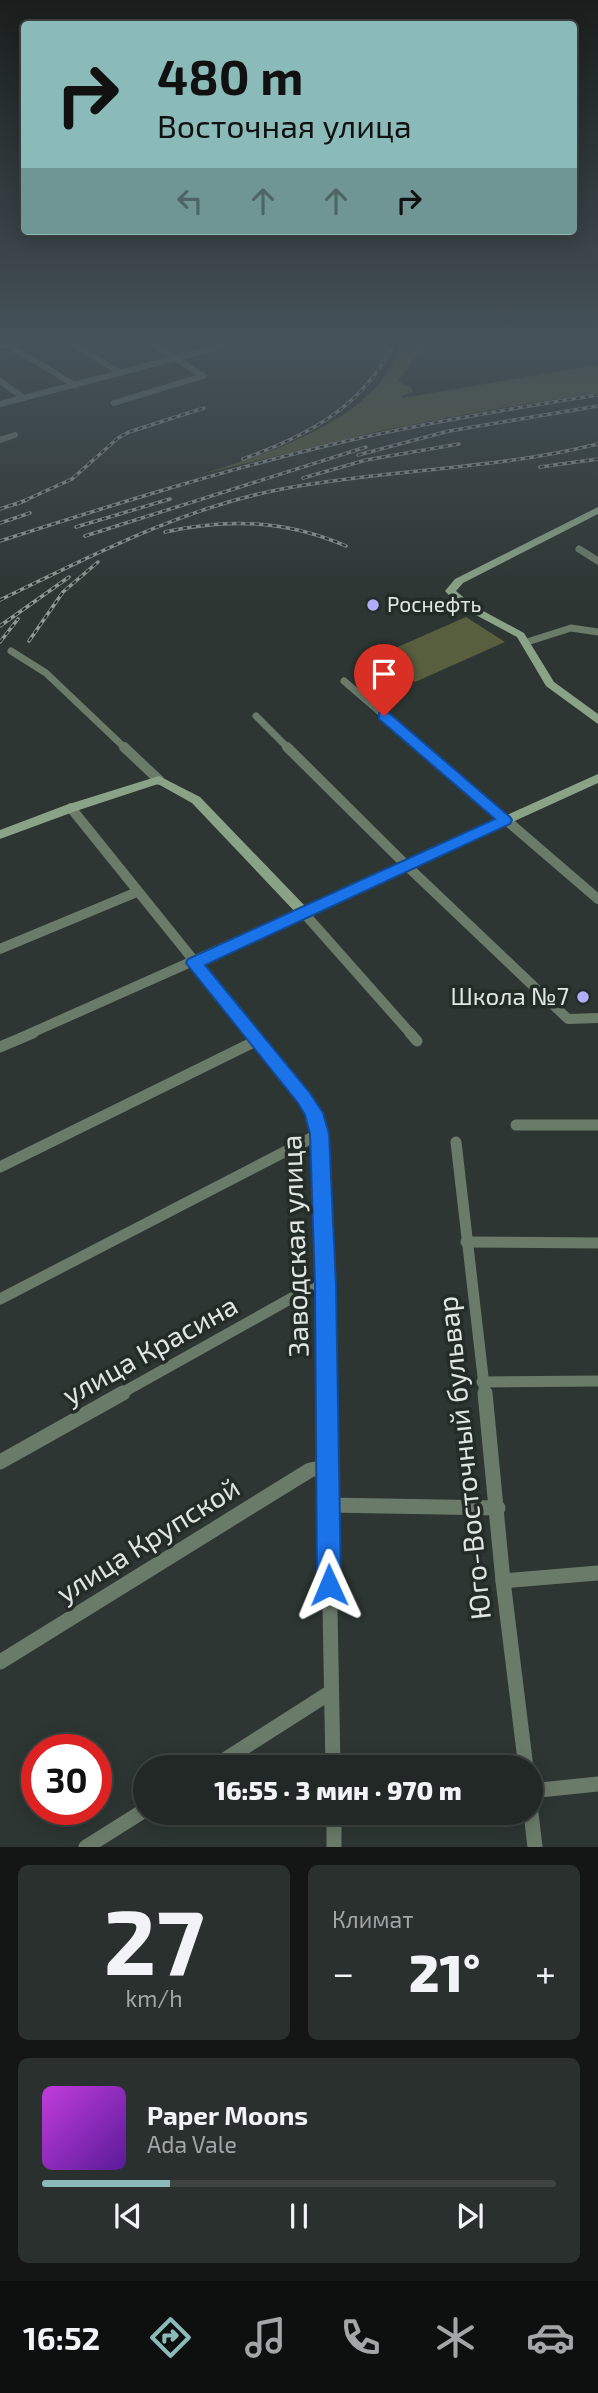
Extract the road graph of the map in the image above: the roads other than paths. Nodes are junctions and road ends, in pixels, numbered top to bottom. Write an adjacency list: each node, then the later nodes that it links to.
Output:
1 (15, 435): 2 (street)
2 (0, 440)
3 (597, 511): 7 (main road)
4 (579, 549): 5 (street)
5 (598, 561)
6 (598, 632): 7 (street)
7 (527, 642): 11 (main road)
8 (12, 651): 13 (street)
9 (344, 681): 15 (street)
10 (256, 716): 17 (street)
11 (598, 720)
12 (597, 779): 15 (main road)
13 (159, 780): 14 (main road); 20 (main road)
14 (71, 808): 16 (main road); 18 (street, Заводская улица)
15 (505, 820): 17 (main road); 19 (street)
16 (0, 835)
17 (407, 866): 20 (main road); 23 (street)
18 (137, 892): 21 (street); 22 (street, Заводская улица)
19 (598, 899)
20 (303, 912): 22 (street); 25 (street)
21 (0, 949)
22 (194, 963): 24 (street, Заводская улица); 26 (street)
23 (598, 1018)
24 (258, 1040): 29 (street, Заводская улица); 31 (street)
25 (417, 1041)
26 (0, 1047)
27 (516, 1125): 28 (street)
28 (598, 1125)
29 (319, 1134): 34 (street, Заводская улица); 35 (street)
30 (456, 1142): 32 (street, Юго-Восточный бульвар)
31 (0, 1167)
32 (467, 1242): 33 (street); 37 (street, Юго-Восточный бульвар)
33 (598, 1243)
34 (326, 1285): 38 (street, улица Красина); 39 (street, Заводская улица)
35 (0, 1299)
36 (598, 1381): 37 (street)
37 (482, 1382): 41 (street, Юго-Восточный бульвар)
38 (0, 1462)
39 (326, 1467): 40 (street, Заводская улица); 44 (street, улица Крупской)
40 (327, 1506): 41 (street); 45 (street, Заводская улица)
41 (498, 1508): 43 (street, Юго-Восточный бульвар)
42 (598, 1573): 43 (street)
43 (503, 1581): 48 (street, Юго-Восточный бульвар)
44 (0, 1662)
45 (331, 1692): 46 (street); 47 (street, Заводская улица)
46 (232, 1755)
47 (333, 1755)
48 (524, 1755)
49 (598, 1784): 50 (street)
50 (543, 1790)
51 (133, 1818): 54 (street)
52 (334, 1825): 55 (street)
53 (532, 1825): 56 (street)
54 (86, 1847)
55 (334, 1847)
56 (535, 1847)

